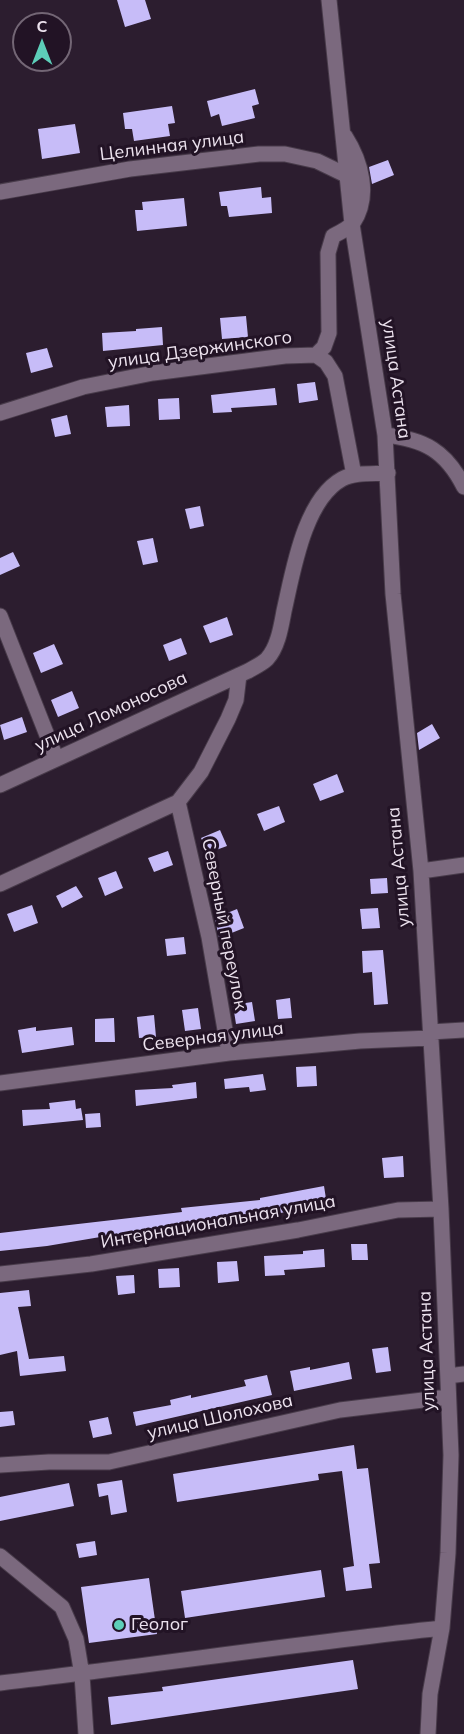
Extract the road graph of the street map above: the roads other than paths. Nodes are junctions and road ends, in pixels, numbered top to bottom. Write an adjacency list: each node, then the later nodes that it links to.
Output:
1 (328, 0): 2 (street, улица Астана)
2 (341, 131): 3 (street, улица Астана); 5 (street)
3 (346, 175): 4 (street, Целинная улица); 5 (street, улица Астана)
4 (0, 192)
5 (352, 224): 6 (street); 8 (street, улица Астана)
6 (316, 355): 7 (street, улица Дзержинского); 10 (street, улица Дзержинского)
7 (0, 413)
8 (385, 435): 9 (street, улица Астана); 11 (street)
9 (387, 473): 10 (street, улица Ломоносова); 18 (street, улица Астана)
10 (354, 475): 13 (street, улица Ломоносова)
11 (464, 487)
12 (0, 616): 14 (street)
13 (239, 675): 14 (street, улица Ломоносова); 16 (street)
14 (57, 758): 15 (street, улица Ломоносова)
15 (0, 785)
16 (178, 802): 19 (street); 22 (street, Северный переулок)
17 (464, 865): 18 (street)
18 (421, 871): 21 (street, улица Астана)
19 (0, 884)
20 (464, 1029): 21 (street, Северная улица)
21 (430, 1035): 22 (street, Северная улица); 24 (street, улица Астана)
22 (229, 1053): 23 (street, Северная улица)
23 (0, 1083)
24 (441, 1209): 25 (street, Интернациональная улица); 27 (street, улица Астана)
25 (0, 1274)
26 (464, 1374): 27 (street)
27 (448, 1376): 28 (street, улица Астана)
28 (448, 1397): 29 (street, улица Шолохова); 31 (street, улица Астана)
29 (0, 1465)
30 (0, 1556): 32 (street)
31 (442, 1628): 32 (street); 35 (street, улица Астана)
32 (82, 1675): 33 (street); 34 (street)
33 (0, 1683)
34 (86, 1734)
35 (428, 1734)

